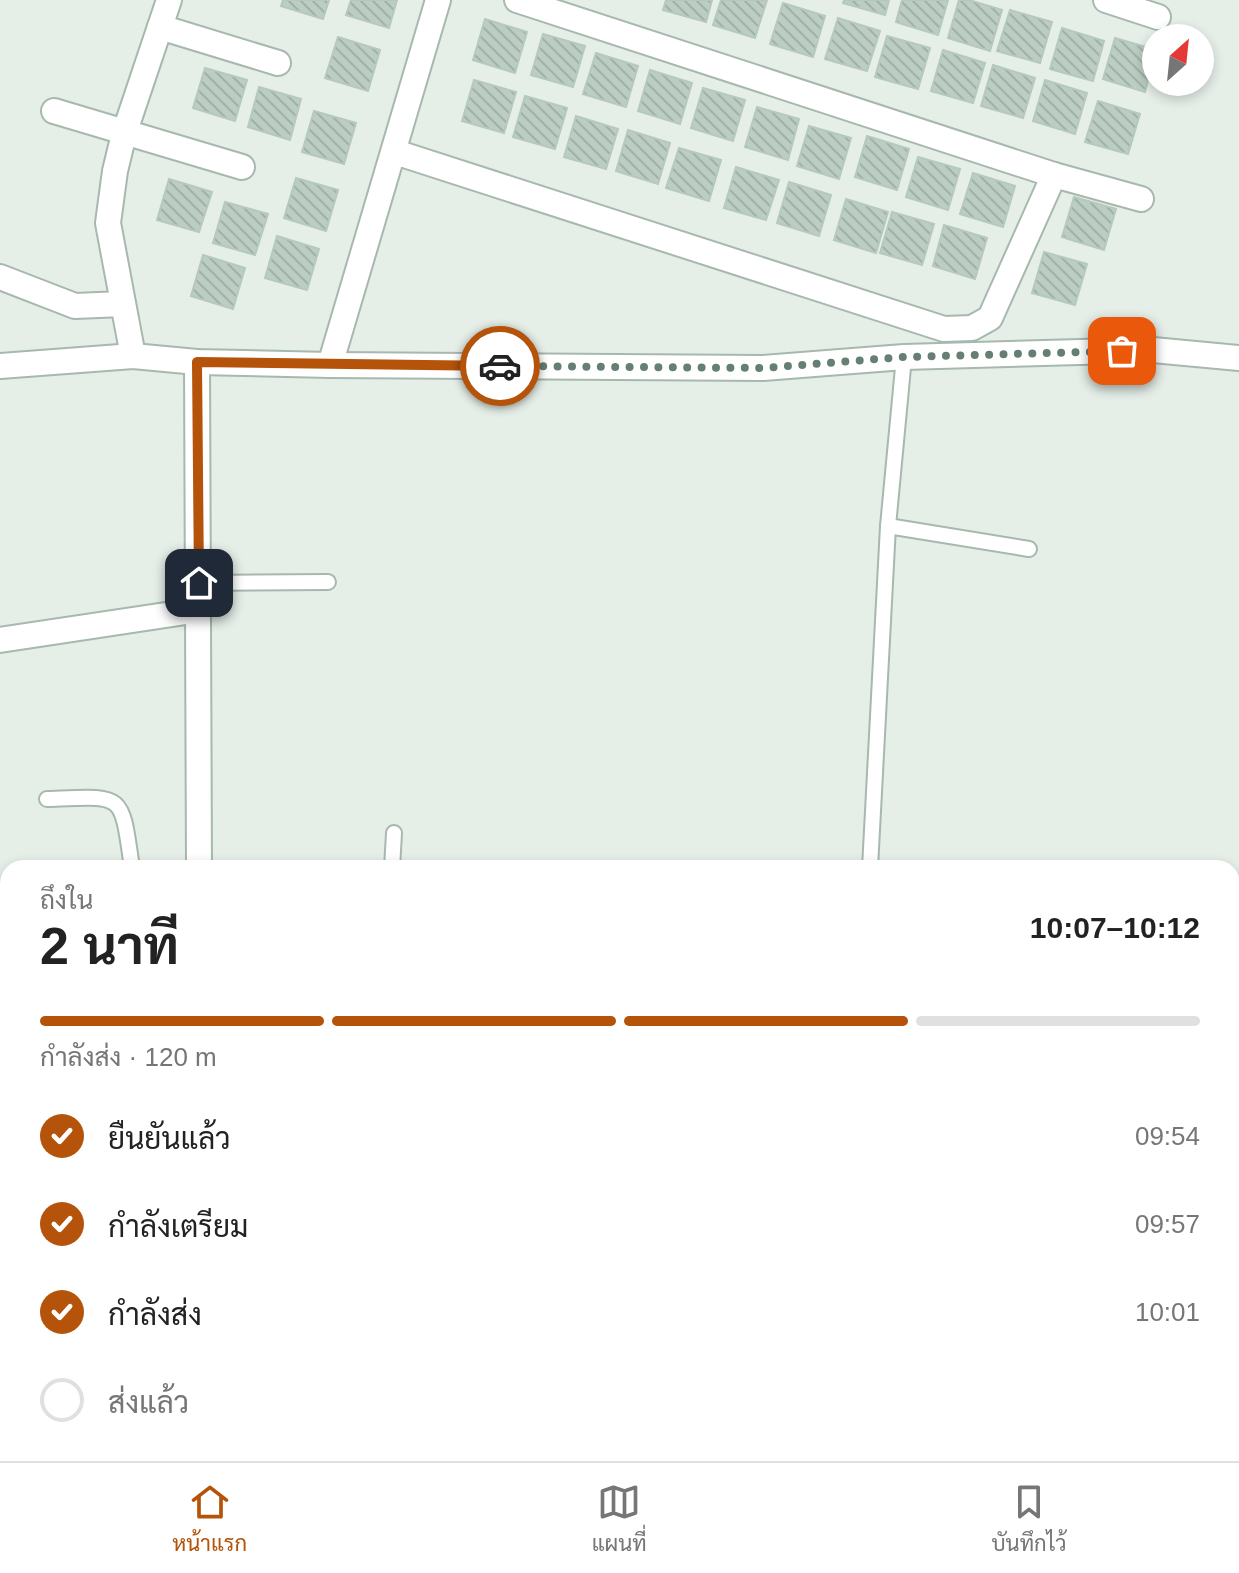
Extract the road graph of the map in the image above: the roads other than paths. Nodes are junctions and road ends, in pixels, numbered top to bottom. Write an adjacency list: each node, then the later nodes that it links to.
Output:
1 (169, 0): 6 (street)
2 (438, 0): 10 (street)
3 (517, 0): 12 (street)
4 (1106, 0): 5 (street)
5 (1158, 17)
6 (160, 27): 7 (street); 9 (street)
7 (278, 63)
8 (54, 111): 9 (street)
9 (124, 134): 11 (street); 15 (street)
10 (395, 152): 12 (street); 20 (street)
11 (242, 167)
12 (1054, 175): 13 (street)
13 (1141, 199)
14 (0, 277): 15 (street)
15 (123, 304): 16 (street)
16 (133, 356): 19 (street); 21 (street)
17 (904, 357): 18 (street); 20 (street); 22 (lane)
18 (1239, 358)
19 (197, 362): 20 (street); 25 (street)
20 (330, 365)
21 (0, 366)
22 (888, 526): 23 (lane); 33 (lane)
23 (1029, 549)
24 (328, 582): 25 (lane)
25 (199, 583): 26 (street)
26 (199, 610): 27 (street); 31 (street)
27 (0, 640)
28 (47, 799): 30 (lane)
29 (394, 833): 32 (lane)
30 (131, 860)
31 (199, 860)
32 (392, 860)
33 (870, 860)

